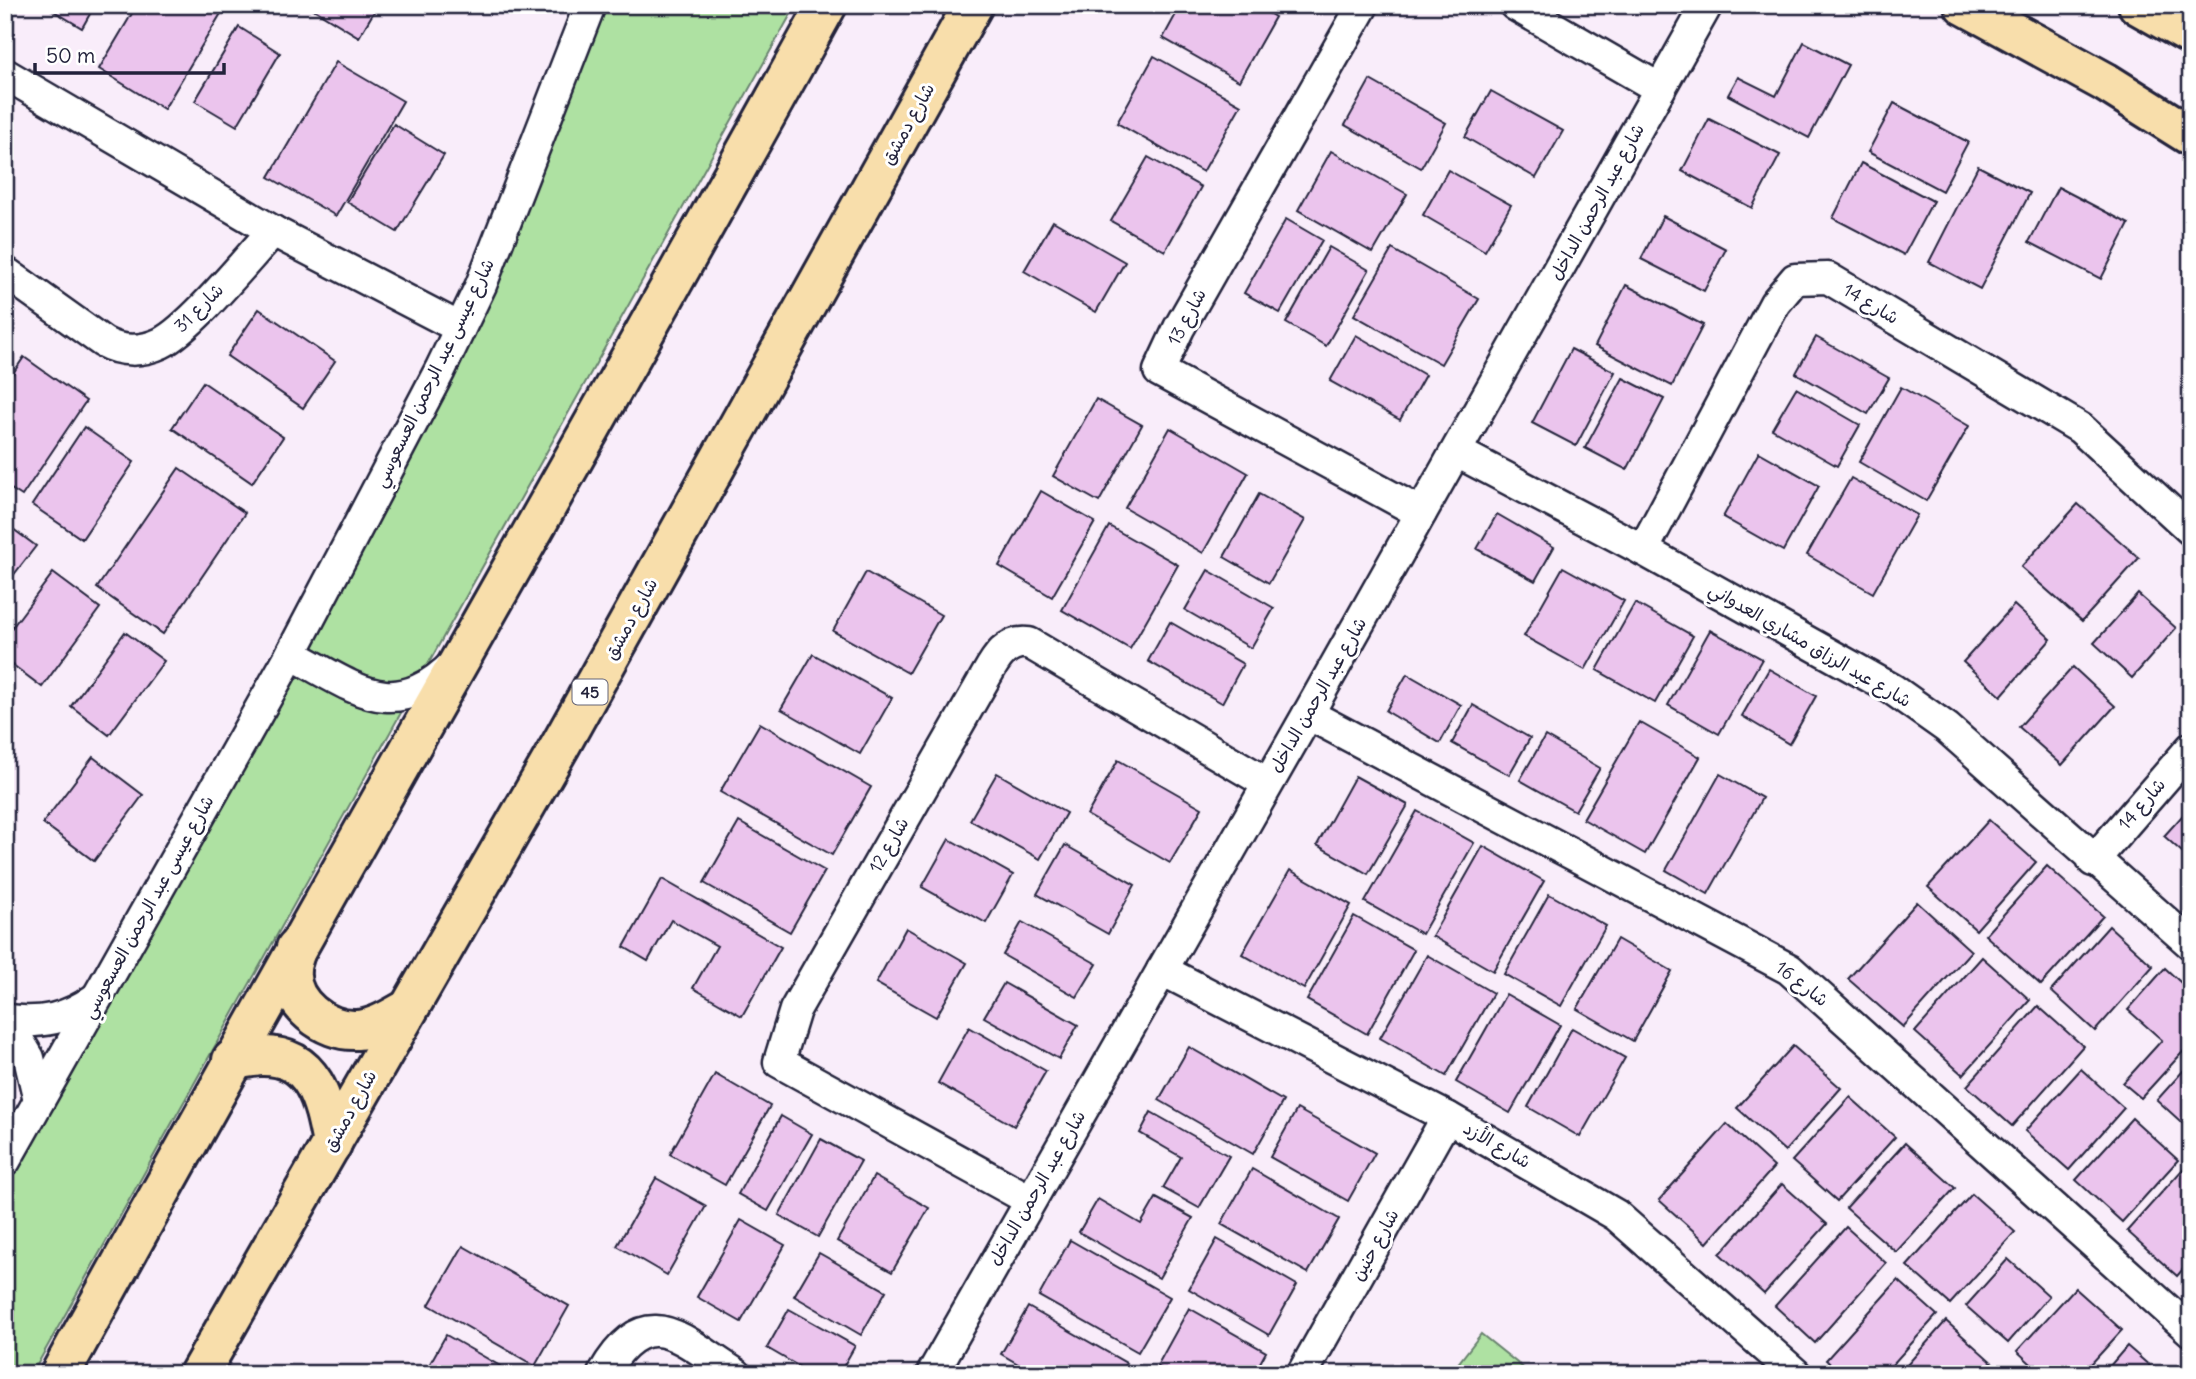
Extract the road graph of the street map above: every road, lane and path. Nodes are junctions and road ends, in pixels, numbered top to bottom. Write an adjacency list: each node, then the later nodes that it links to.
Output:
1 (590, 5): 15 (street, شارع عيسى عبد الرحمن العسعوسي)
2 (827, 5): 20 (main road)
3 (973, 5): 30 (main road, شارع دمشق / 45)
4 (1363, 5): 17 (street, شارع 13)
5 (1515, 5): 11 (street)
6 (1964, 5): 12 (main road)
7 (2138, 5): 9 (main road)
8 (1704, 9): 11 (street, شارع عبد الرحمن الداخل)
9 (2191, 35)
10 (5, 74): 13 (street)
11 (1660, 89): 16 (street, شارع عبد الرحمن الداخل)
12 (2191, 136)
13 (273, 232): 14 (street, شارع 31); 15 (street)
14 (5, 272)
15 (460, 328): 21 (street, شارع عيسى عبد الرحمن العسعوسي)
16 (1457, 452): 17 (street, شارع عبد الرحمن الداخل); 19 (street, شارع عبد الرزاق مشاري العدواني)
17 (1421, 513): 22 (street, شارع عبد الرحمن الداخل)
18 (2191, 530): 19 (street, شارع 14)
19 (1643, 550): 25 (street, شارع عبد الرزاق مشاري العدواني)
20 (471, 644): 21 (street); 27 (main road)
21 (291, 654): 29 (street, شارع عيسى عبد الرحمن العسعوسي)
22 (1308, 715): 24 (street, شارع عبد الرحمن الداخل); 38 (street, شارع 16)
23 (2191, 748): 25 (street, شارع 14)
24 (1267, 783): 28 (street, شارع عبد الرحمن الداخل); 37 (street, شارع 12)
25 (2093, 861): 26 (street, شارع عبد الرزاق مشاري العدواني)
26 (2191, 944)
27 (296, 948): 30 (main road); 32 (main road)
28 (1162, 970): 34 (street, شارع الأزد); 37 (street, شارع عبد الرحمن الداخل)
29 (97, 998): 31 (street); 33 (street, شارع عيسى عبد الرحمن العسعوسي)
30 (408, 1009): 35 (main road, شارع دمشق / 45)
31 (6, 1019): 33 (street)
32 (232, 1060): 35 (main road); 39 (main road)
33 (39, 1100): 36 (street, شارع عيسى عبد الرحمن العسعوسي)
34 (1447, 1116): 44 (street, شارع حنين); 45 (street, شارع الأزد)
35 (332, 1144): 40 (main road, شارع دمشق / 45)
36 (5, 1161)
37 (1030, 1200): 43 (street, شارع عبد الرحمن الداخل)
38 (2191, 1331)
39 (60, 1374)
40 (199, 1374)
41 (603, 1374): 42 (street)
42 (736, 1374)
43 (932, 1374)
44 (1302, 1374)
45 (1796, 1374)

